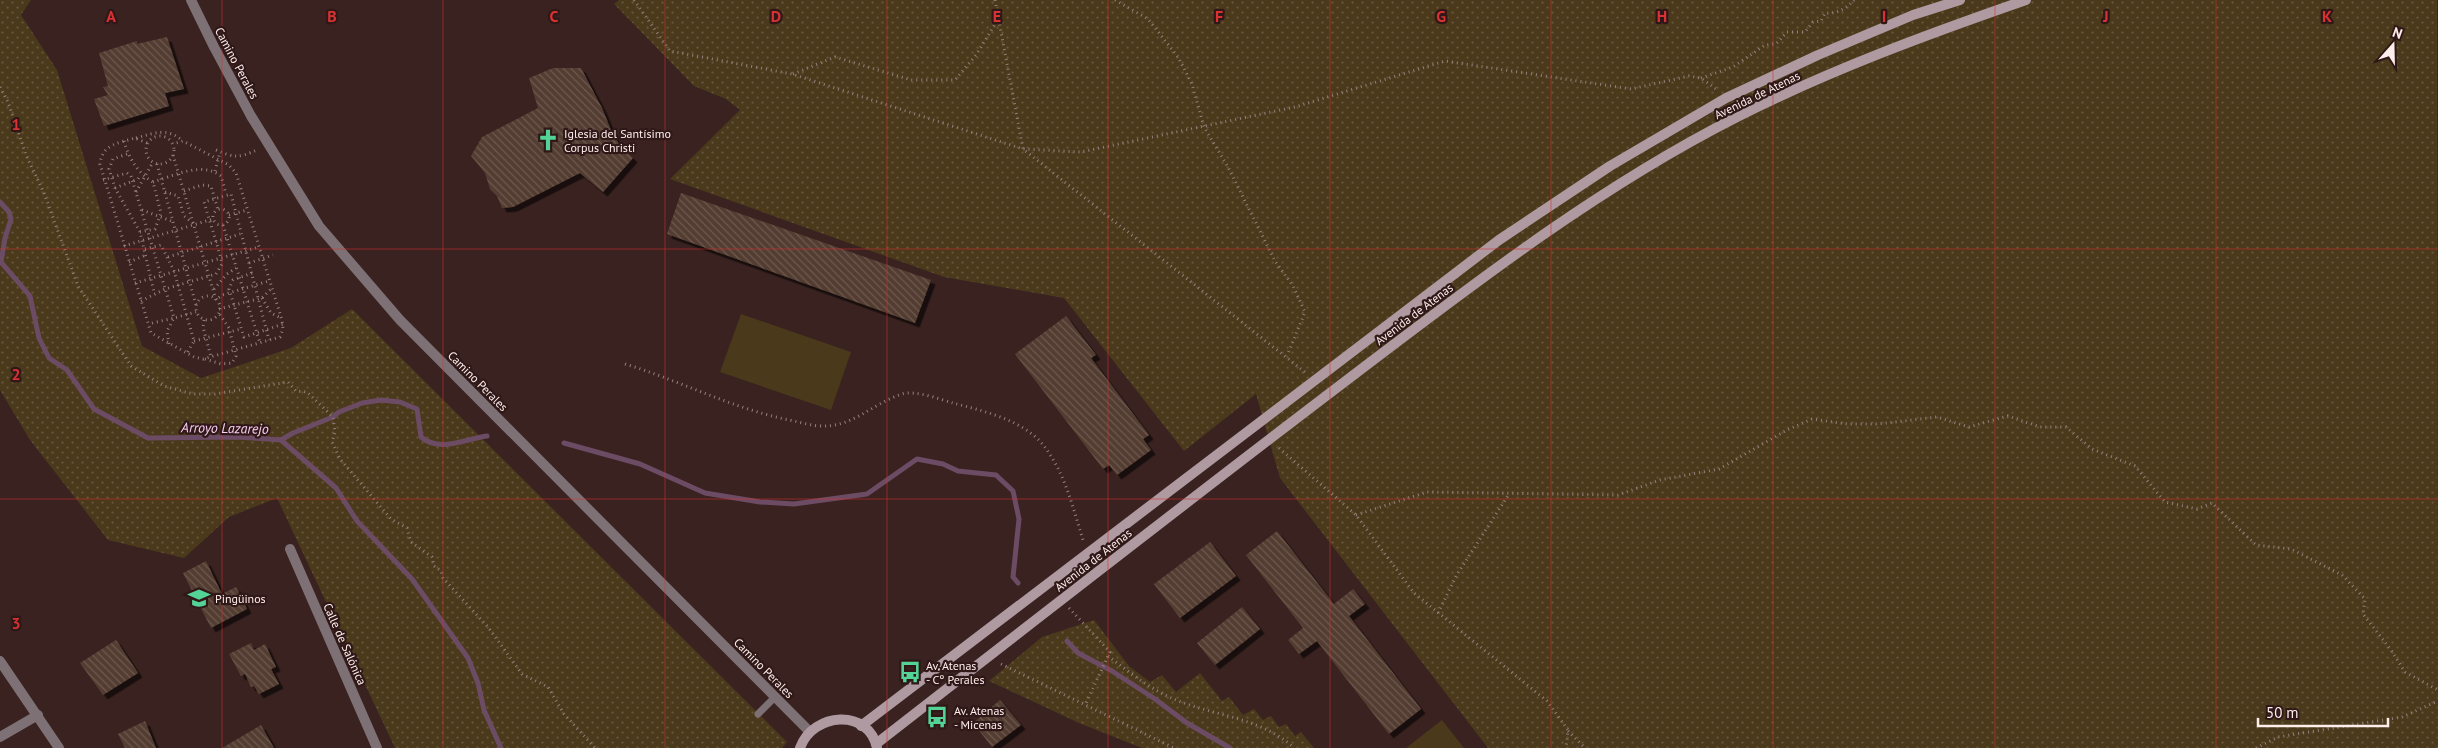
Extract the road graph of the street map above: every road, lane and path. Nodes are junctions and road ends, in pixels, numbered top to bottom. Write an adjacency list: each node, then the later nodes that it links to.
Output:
1 (191, 0): 19 (street, Camino Perales)
2 (634, 0): 9 (path)
3 (995, 0): 8 (path)
4 (1115, 0): 13 (path)
5 (1854, 0): 10 (path)
6 (1960, 0): 12 (main road, Avenida de Atenas)
7 (2026, 0): 123 (main road, Avenida de Atenas)
8 (997, 21): 9 (path); 20 (path)
9 (792, 74): 20 (path)
10 (1701, 78): 12 (path); 13 (path)
11 (0, 87): 146 (path)
12 (1726, 98): 122 (main road, Avenida de Atenas)
13 (1204, 127): 20 (path); 118 (path)
14 (136, 138): 15 (path); 16 (path); 17 (path)
15 (124, 141): 21 (path); 29 (path)
16 (183, 142): 18 (path); 23 (path)
17 (147, 144): 18 (path); 24 (path)
18 (173, 144): 22 (path)
19 (269, 145): 23 (path); 134 (street, Camino Perales)
20 (1023, 149): 118 (path)
21 (127, 154): 27 (path); 28 (path)
22 (173, 155): 24 (path); 26 (path)
23 (219, 160): 25 (path); 41 (path)
24 (154, 163): 27 (path); 30 (path)
25 (214, 171): 26 (path); 37 (path)
26 (179, 175): 30 (path); 34 (path)
27 (143, 176): 31 (path); 32 (path); 36 (path)
28 (111, 178): 29 (path); 31 (path); 33 (path)
29 (103, 180): 58 (path)
30 (161, 180): 32 (path); 35 (path)
31 (132, 182): 33 (path); 36 (path)
32 (153, 182): 44 (path)
33 (115, 188): 52 (path)
34 (184, 191): 38 (path); 48 (path)
35 (165, 192): 47 (path); 48 (path)
36 (136, 193): 39 (path)
37 (226, 194): 38 (path); 42 (path)
38 (215, 198): 40 (path); 46 (path)
39 (141, 210): 44 (path); 50 (path)
40 (218, 210): 43 (path); 45 (path)
41 (248, 210): 42 (path); 61 (path)
42 (237, 213): 43 (path); 53 (path)
43 (229, 215): 49 (path)
44 (161, 217): 47 (path); 50 (path)
45 (213, 219): 46 (path); 49 (path)
46 (208, 220): 48 (path); 57 (path)
47 (174, 222): 51 (path)
48 (195, 225): 51 (path); 60 (path)
49 (223, 225): 55 (path)
50 (148, 230): 52 (path); 54 (path)
51 (176, 230): 54 (path); 64 (path)
52 (140, 232): 56 (path)
53 (240, 234): 55 (path); 63 (path)
54 (150, 238): 56 (path); 59 (path)
55 (227, 238): 57 (path); 66 (path)
56 (143, 240): 58 (path); 62 (path)
57 (215, 242): 60 (path); 69 (path)
58 (124, 246): 71 (path)
59 (152, 246): 62 (path); 68 (path); 78 (path)
60 (201, 246): 64 (path); 72 (path)
61 (259, 247): 63 (path); 70 (path)
62 (145, 249): 65 (path)
63 (246, 251): 66 (path); 73 (path)
64 (182, 252): 68 (path); 74 (path)
65 (146, 255): 71 (path); 81 (path)
66 (232, 255): 69 (path); 75 (path)
67 (273, 256): 70 (path)
68 (168, 257): 76 (path)
69 (221, 258): 72 (path); 79 (path)
70 (262, 258): 73 (path); 82 (path)
71 (129, 262): 84 (path)
72 (206, 262): 74 (path); 79 (path)
73 (249, 263): 77 (path)
74 (187, 268): 76 (path); 83 (path)
75 (236, 268): 80 (path); 89 (path)
76 (174, 271): 78 (path); 85 (path)
77 (252, 273): 80 (path); 86 (path)
78 (161, 276): 81 (path); 88 (path)
79 (210, 276): 83 (path); 89 (path)
80 (239, 277): 90 (path); 92 (path)
81 (150, 279): 84 (path); 91 (path)
82 (269, 281): 86 (path); 87 (path)
83 (190, 282): 85 (path); 97 (path)
84 (135, 283): 95 (path)
85 (178, 285): 88 (path); 101 (path)
86 (256, 285): 90 (path); 93 (path)
87 (272, 288): 93 (path); 103 (path)
88 (165, 289): 91 (path); 102 (path)
89 (214, 289): 94 (path)
90 (242, 290): 92 (path); 96 (path)
91 (154, 293): 95 (path)
92 (230, 293): 94 (path); 98 (path)
93 (261, 298): 96 (path); 103 (path); 108 (path)
94 (216, 300): 97 (path); 99 (path)
95 (141, 301): 105 (path)
96 (246, 302): 98 (path); 110 (path)
97 (196, 305): 100 (path)
98 (234, 305): 99 (path); 107 (path)
99 (219, 311): 104 (path); 109 (path)
100 (196, 312): 101 (path); 104 (path)
101 (187, 315): 102 (path); 113 (path)
102 (174, 318): 105 (path); 115 (path)
103 (281, 318): 106 (path)
104 (204, 320): 111 (path)
105 (148, 324): 115 (path)
106 (283, 324): 108 (path); 112 (path)
107 (241, 329): 109 (path); 110 (path)
108 (267, 329): 110 (path); 112 (path)
109 (230, 333): 111 (path); 116 (path)
110 (257, 333): 114 (path)
111 (206, 339): 113 (path); 119 (path)
112 (269, 340): 114 (path)
113 (194, 341): 117 (path)
114 (260, 343): 116 (path)
115 (169, 344): 117 (path)
116 (236, 350): 119 (path); 120 (path)
117 (187, 353): 120 (path)
118 (1287, 356): 122 (path)
119 (211, 357): 120 (path)
120 (204, 359)
121 (625, 364): 126 (path)
122 (1314, 379): 139 (main road, Avenida de Atenas)
123 (1269, 439): 125 (path); 143 (main road, Avenida de Atenas)
124 (1509, 493): 125 (path); 129 (path); 133 (path)
125 (1356, 514): 129 (path)
126 (1084, 543)
127 (290, 549): 145 (street, Calle de Salónica)
128 (1069, 607): 130 (path)
129 (1438, 613): 140 (path)
130 (1108, 656): 136 (path); 149 (path)
131 (0, 661): 138 (street)
132 (998, 663): 136 (path)
133 (2438, 690)
134 (775, 696): 137 (lane); 141 (street, Camino Perales)
135 (2438, 701): 152 (path)
136 (1085, 705): 148 (path)
137 (758, 714)
138 (38, 715): 142 (street); 144 (street)
139 (861, 726): 141 (main road); 143 (main road)
140 (1568, 730): 150 (path); 151 (path)
141 (809, 731): 147 (main road)
142 (0, 737)
143 (876, 746)
144 (59, 748)
145 (378, 748)
146 (596, 748)
147 (800, 748)
148 (1174, 748)
149 (1294, 748)
150 (1566, 748)
151 (1585, 748)
152 (2256, 748)

